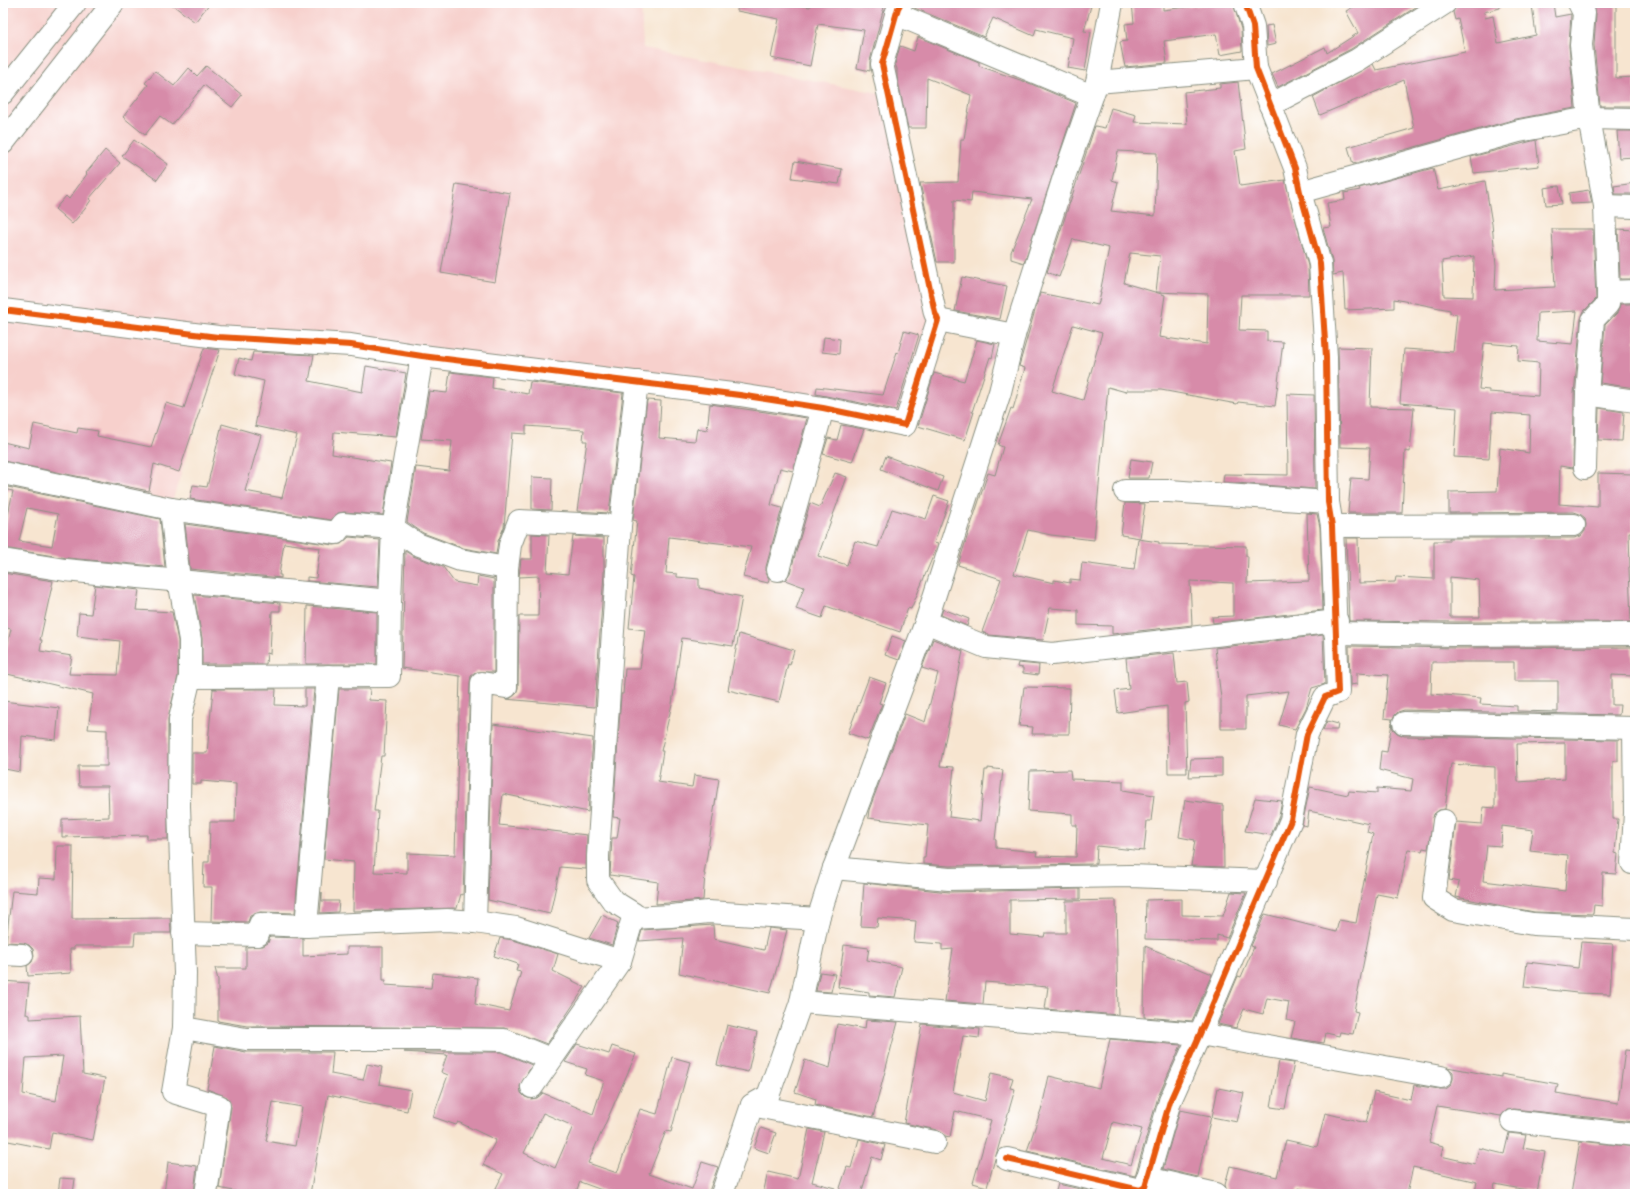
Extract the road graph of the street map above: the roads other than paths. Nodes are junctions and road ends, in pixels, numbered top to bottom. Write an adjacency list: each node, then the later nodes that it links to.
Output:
1 (75, 3): 10 (main road)
2 (113, 3): 14 (main road)
3 (1112, 3): 9 (main road)
4 (1245, 3): 8 (main road)
5 (1444, 3): 11 (main road)
6 (1579, 3): 12 (main road)
7 (898, 9): 9 (main road); 21 (main road)
8 (1256, 68): 9 (main road); 11 (main road)
9 (1094, 89): 22 (main road)
10 (3, 93)
11 (1270, 105): 15 (main road)
12 (1589, 118): 13 (main road); 15 (main road); 16 (main road)
13 (1635, 119)
14 (3, 143)
15 (1300, 192): 31 (main road)
16 (1605, 206): 17 (main road); 19 (main road)
17 (1635, 207)
18 (1635, 291): 19 (main road)
19 (1608, 292): 25 (main road)
20 (3, 310): 23 (main road)
21 (938, 320): 22 (main road); 27 (main road)
22 (1014, 335): 42 (main road)
23 (422, 356): 24 (main road); 36 (main road)
24 (637, 382): 27 (main road); 34 (main road)
25 (1587, 394): 26 (main road); 28 (main road)
26 (1635, 401)
27 (823, 408): 39 (main road)
28 (1585, 468)
29 (3, 474): 32 (main road)
30 (1125, 491): 31 (main road)
31 (1328, 502): 35 (main road)
32 (171, 509): 36 (main road); 40 (main road)
33 (1574, 525): 35 (main road)
34 (620, 526): 38 (main road); 54 (main road)
35 (1332, 526): 43 (main road)
36 (393, 528): 38 (main road); 41 (main road)
37 (3, 560): 40 (main road)
38 (507, 568): 56 (main road)
39 (778, 570)
40 (179, 580): 41 (main road); 46 (main road)
41 (390, 601): 45 (main road)
42 (926, 622): 43 (main road); 52 (main road)
43 (1336, 627): 44 (main road); 53 (main road)
44 (1635, 634)
45 (328, 676): 46 (main road); 57 (main road)
46 (190, 677): 59 (main road)
47 (1404, 723): 48 (main road)
48 (1634, 728): 49 (main road)
49 (1635, 813): 51 (main road)
50 (1444, 821): 58 (main road)
51 (1632, 863)
52 (834, 868): 53 (main road); 55 (main road)
53 (1266, 881): 63 (main road)
54 (633, 918): 55 (main road); 60 (main road)
55 (818, 919): 61 (main road)
56 (475, 922): 57 (main road); 60 (main road)
57 (306, 926): 59 (main road)
58 (1635, 930)
59 (183, 933): 62 (main road)
60 (620, 962): 64 (main road)
61 (801, 1002): 63 (main road); 67 (main road)
62 (184, 1028): 64 (main road); 73 (main road)
63 (1200, 1034): 65 (main road); 72 (main road)
64 (550, 1059): 66 (main road)
65 (1440, 1077)
66 (532, 1088)
67 (752, 1105): 70 (main road); 74 (main road)
68 (1512, 1121): 69 (main road)
69 (1635, 1135)
70 (935, 1142)
71 (1008, 1159): 72 (main road)
72 (1147, 1178): 75 (main road)
73 (206, 1194)
74 (722, 1194)
75 (1216, 1194)

